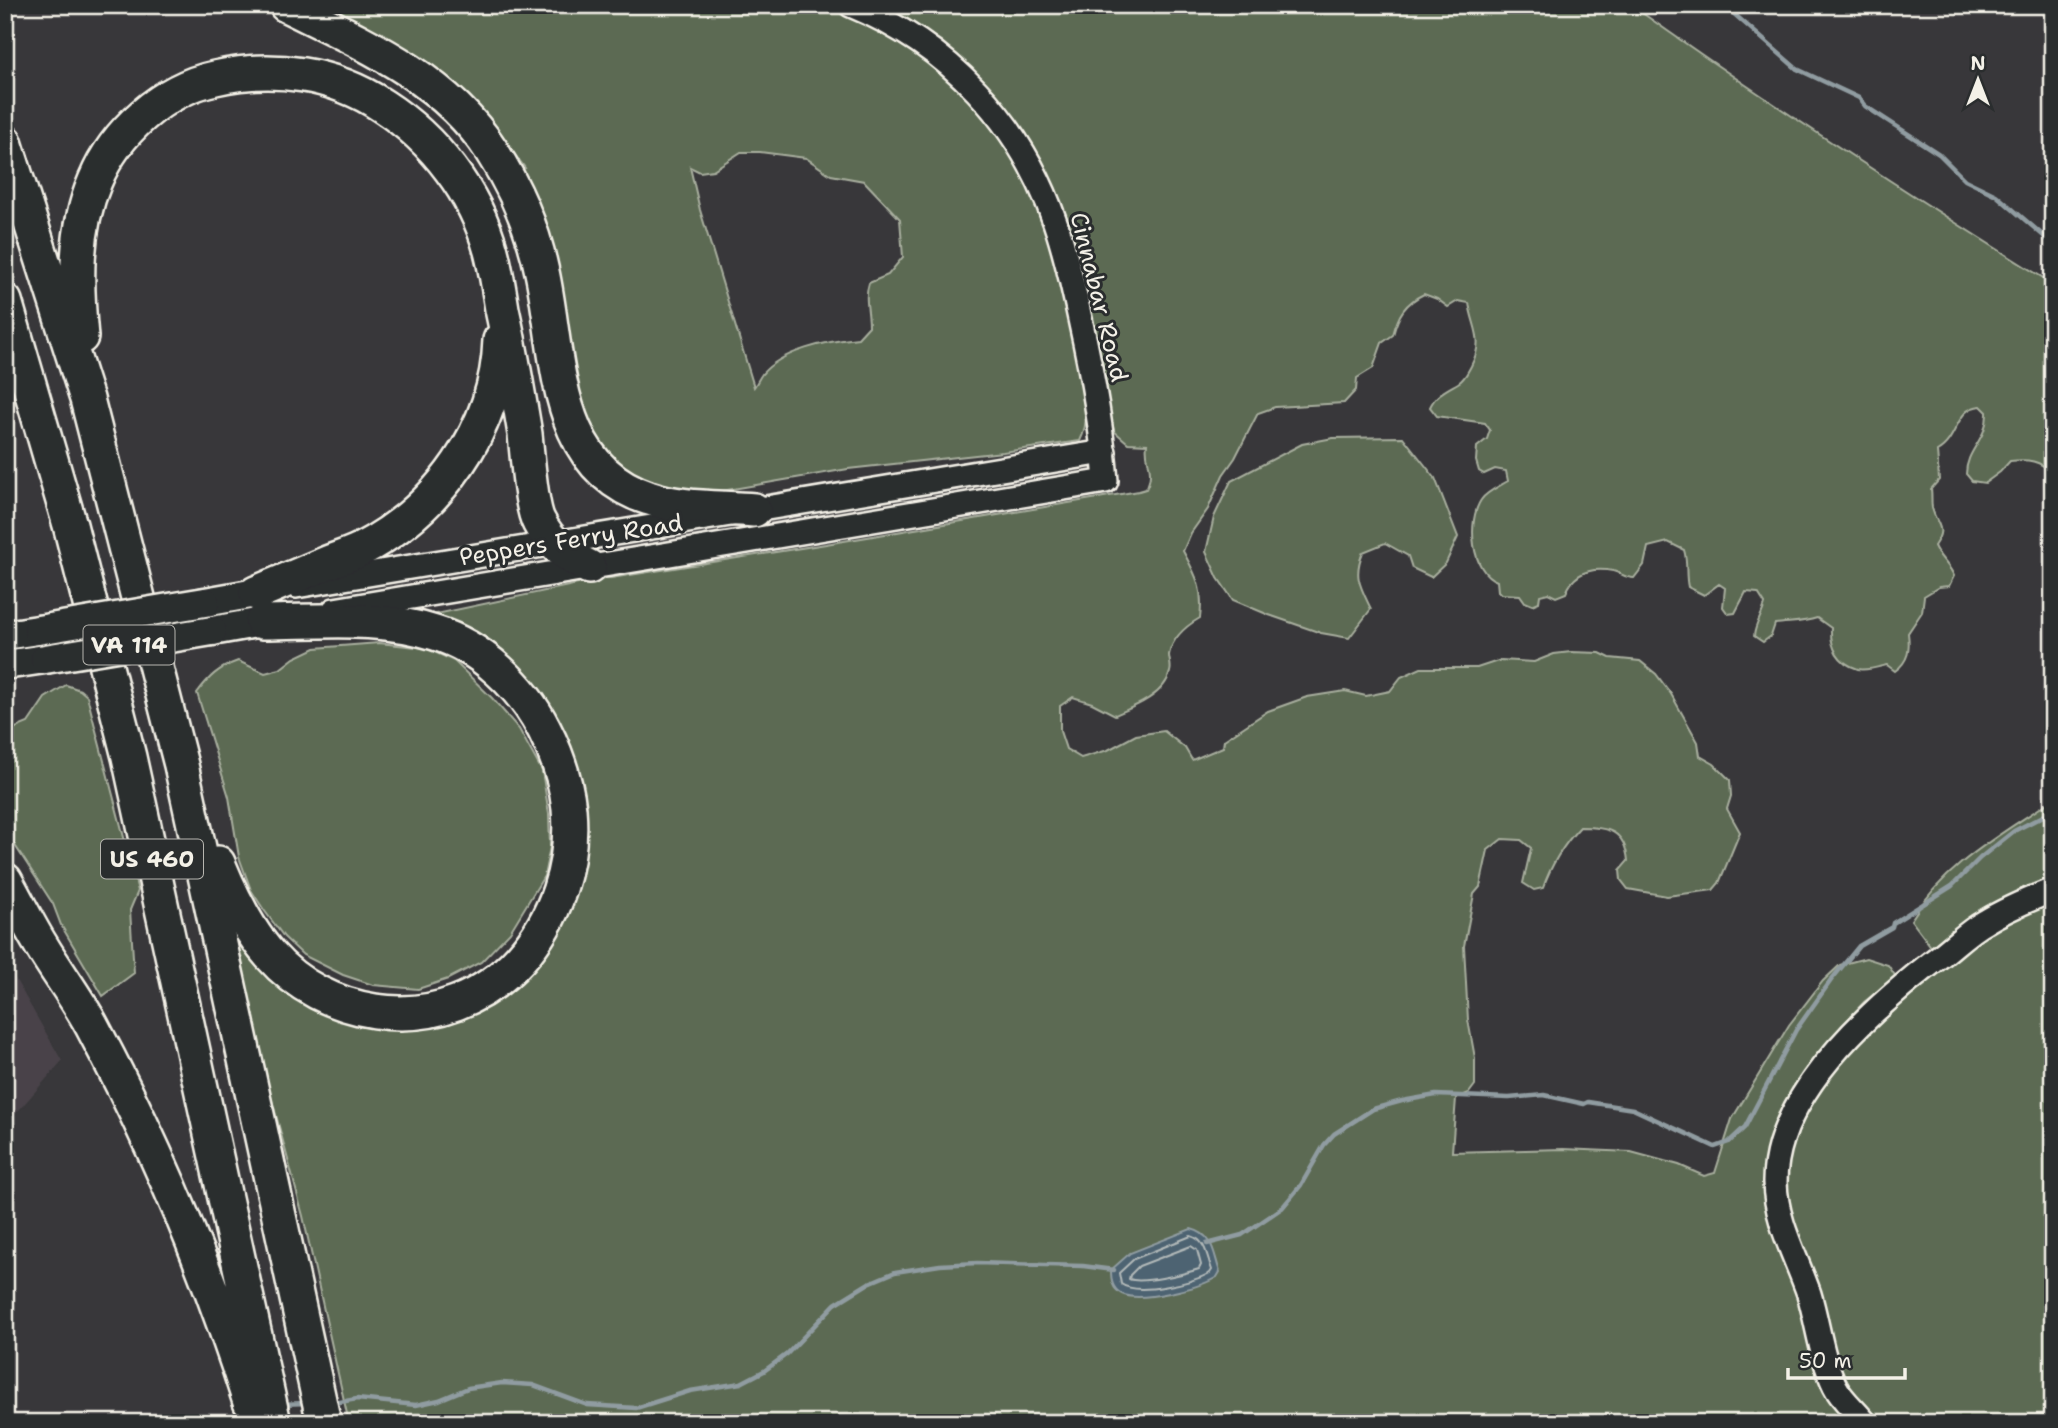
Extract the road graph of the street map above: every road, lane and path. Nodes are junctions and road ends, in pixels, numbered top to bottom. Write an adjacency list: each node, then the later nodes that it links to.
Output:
1 (286, 5): 9 (highway)
2 (851, 5): 7 (street, Cinnabar Road)
3 (5, 142): 6 (highway, US 460)
4 (497, 281): 6 (highway); 10 (highway); 12 (highway)
5 (5, 301): 19 (highway, US 460)
6 (86, 398): 15 (highway, US 460)
7 (1104, 452): 8 (street, Cinnabar Road); 9 (street, Peppers Ferry Road / VA 114)
8 (1106, 481): 11 (street, Peppers Ferry Road / VA 114)
9 (754, 510): 10 (street, Peppers Ferry Road / VA 114)
10 (554, 543): 11 (highway); 12 (street, Peppers Ferry Road / VA 114)
11 (589, 567): 12 (street, Peppers Ferry Road / VA 114)
12 (259, 608): 13 (main road, Peppers Ferry Road / VA 114, bridge); 14 (main road, Peppers Ferry Road / VA 114, bridge); 15 (highway)
13 (5, 635)
14 (5, 665)
15 (181, 765): 20 (highway, US 460)
16 (5, 880): 18 (highway)
17 (2053, 890): 21 (street)
18 (257, 1423)
19 (274, 1423)
20 (324, 1423)
21 (1865, 1423)

